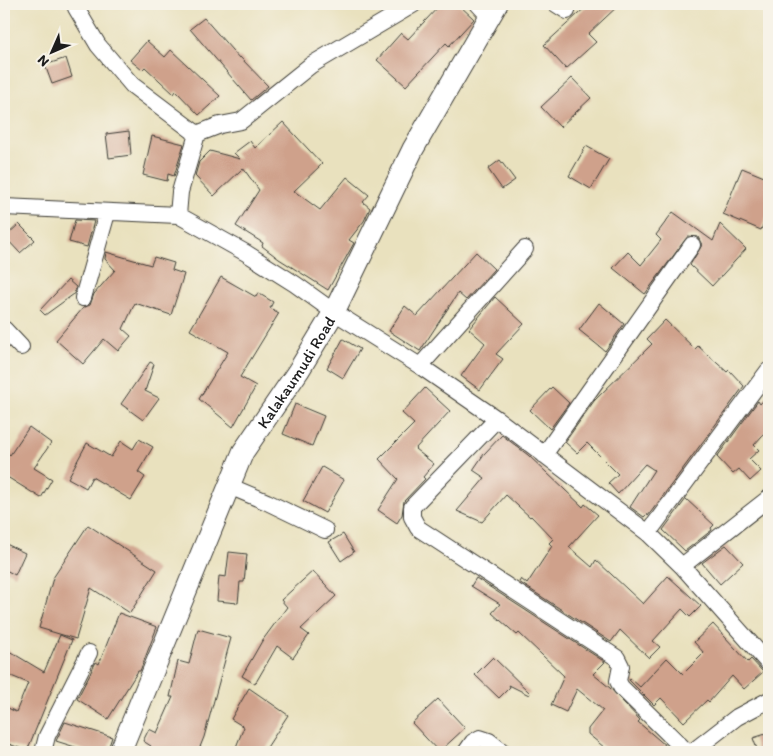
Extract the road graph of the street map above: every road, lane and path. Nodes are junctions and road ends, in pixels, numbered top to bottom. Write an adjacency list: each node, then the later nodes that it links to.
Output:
1 (414, 4): 4 (street)
2 (76, 8): 4 (street)
3 (488, 8): 11 (street, Kalakaumudi Road)
4 (197, 134): 7 (street)
5 (4, 207): 6 (street)
6 (107, 213): 7 (street); 10 (street)
7 (178, 215): 11 (street)
8 (692, 245): 17 (street)
9 (525, 249): 14 (street)
10 (83, 298)
11 (334, 312): 14 (street); 18 (street, Kalakaumudi Road)
12 (4, 329): 13 (street)
13 (22, 347)
14 (420, 366): 16 (street)
15 (768, 371): 21 (street)
16 (497, 419): 17 (street); 30 (street)
17 (544, 455): 21 (street)
18 (229, 486): 20 (street); 27 (street, Kalakaumudi Road)
19 (769, 498): 22 (street)
20 (325, 530)
21 (648, 533): 22 (street)
22 (682, 566): 24 (street)
23 (89, 653): 26 (street)
24 (769, 664)
25 (769, 700): 31 (street)
26 (43, 752)
27 (120, 752)
28 (466, 752): 29 (street)
29 (503, 752)
30 (687, 752)
31 (692, 752)

